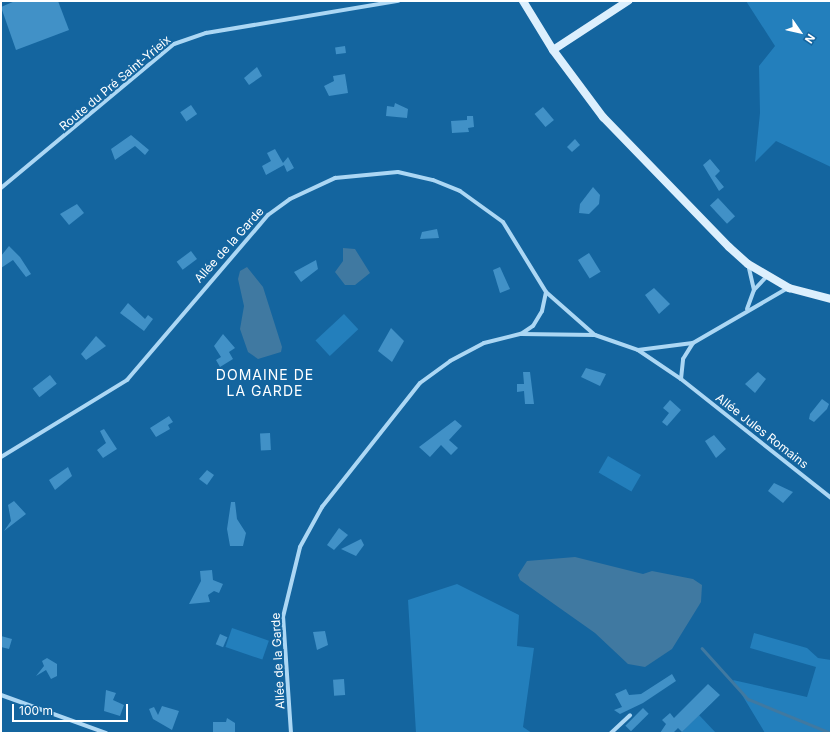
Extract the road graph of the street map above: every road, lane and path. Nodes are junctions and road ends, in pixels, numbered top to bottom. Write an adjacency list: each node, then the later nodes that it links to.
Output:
1 (398, 1): 5 (street, Route du Pré Saint-Yrieix)
2 (523, 1): 4 (main road)
3 (628, 1): 4 (main road)
4 (553, 50): 6 (main road)
5 (1, 188)
6 (748, 264): 7 (main road); 9 (street)
7 (767, 276): 8 (main road); 9 (street, Allée de la Garde)
8 (789, 288): 11 (main road); 12 (street, Allée de la Garde)
9 (754, 290): 12 (street, Allée de la Garde)
10 (546, 292): 13 (street, Allée de la Garde); 14 (street, Allée de la Garde); 18 (street, Allée de la Garde)
11 (831, 299)
12 (747, 309): 15 (street, Allée de la Garde)
13 (521, 334): 14 (street, Allée de la Garde); 23 (street, Allée de la Garde)
14 (595, 335): 16 (street, Allée de la Garde)
15 (693, 343): 16 (street, Allée de la Garde); 17 (street)
16 (638, 350): 17 (street, Allée Jules Romains)
17 (681, 379): 19 (street, Allée Jules Romains)
18 (1, 457)
19 (831, 498)
20 (1, 695): 22 (street)
21 (630, 715): 24 (street)
22 (106, 733)
23 (291, 733)
24 (611, 733)

